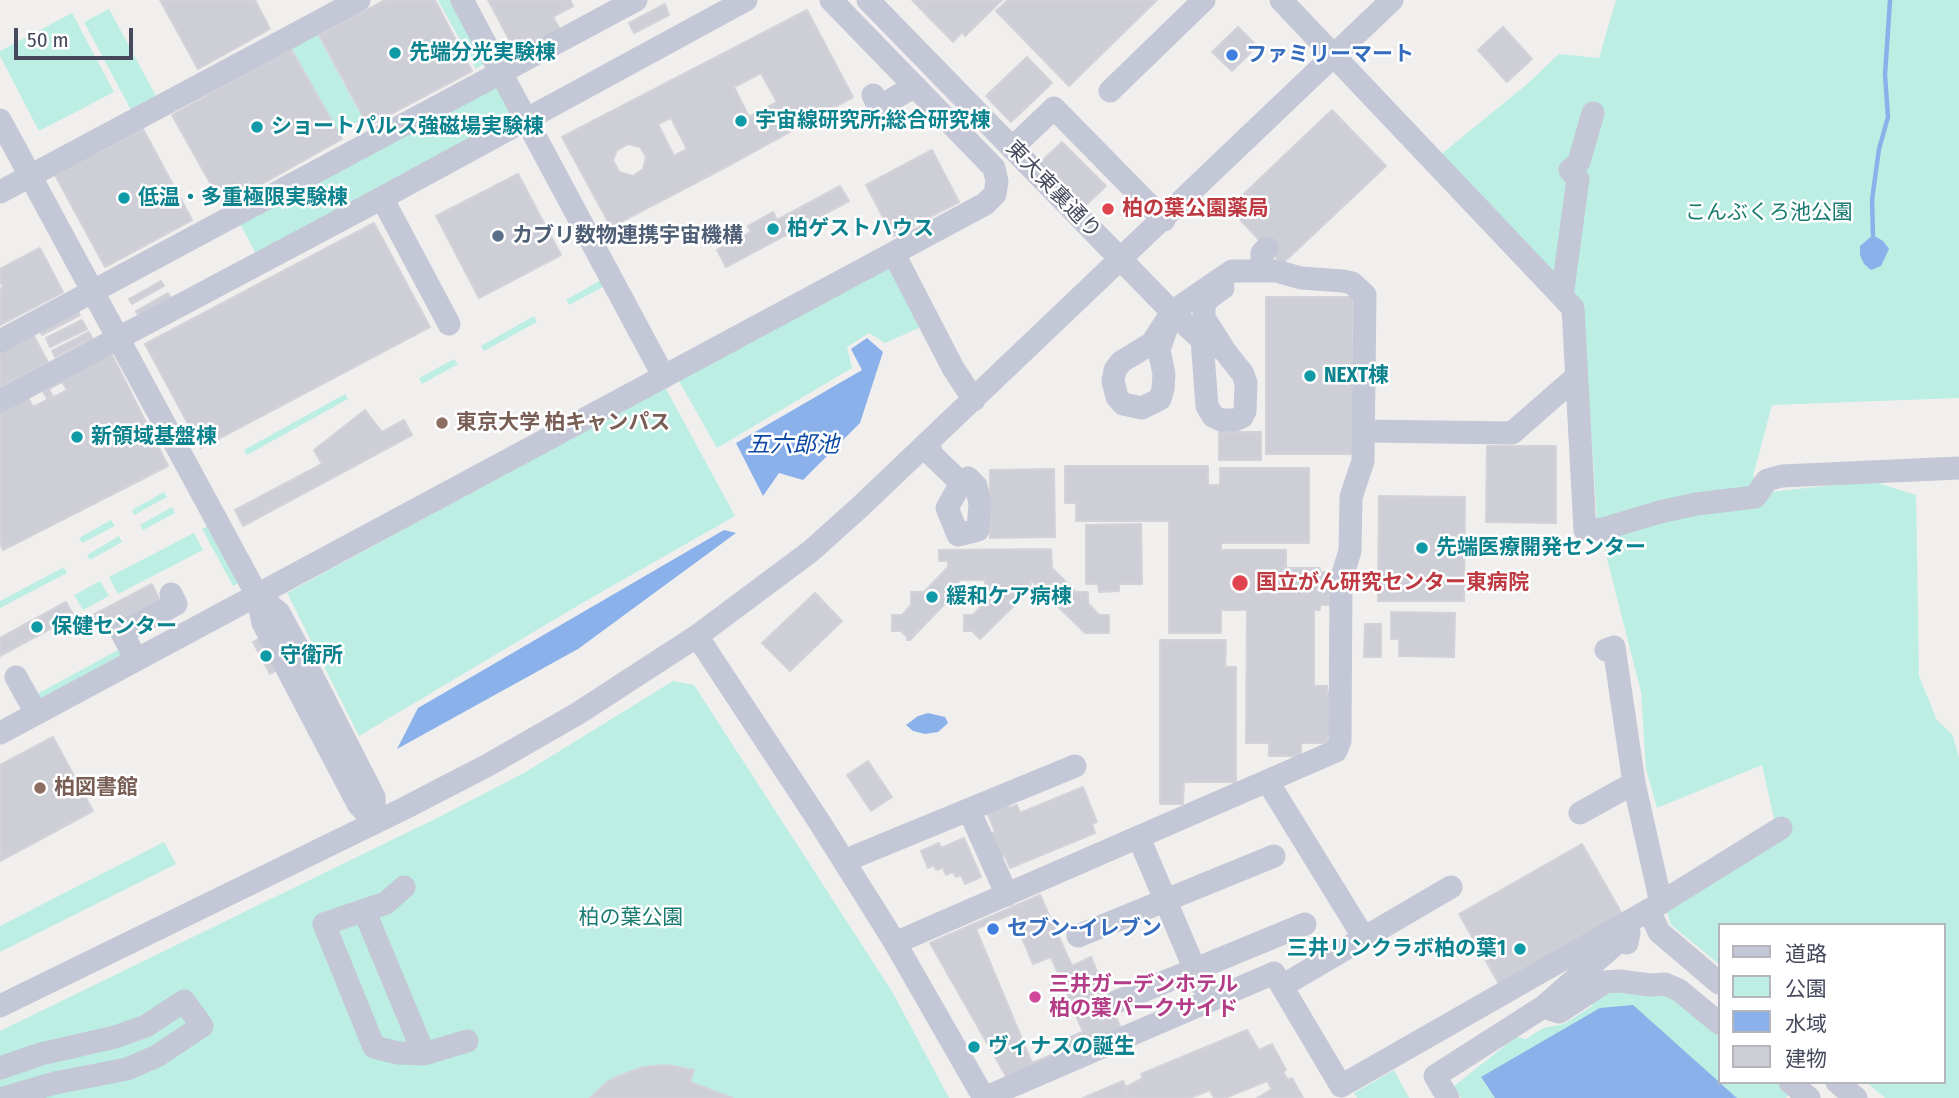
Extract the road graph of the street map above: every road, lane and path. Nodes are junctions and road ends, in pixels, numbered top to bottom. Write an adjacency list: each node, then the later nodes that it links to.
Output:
1 (359, 0): 19 (street)
2 (461, 0): 11 (street)
3 (636, 0): 11 (street)
4 (746, 0): 16 (street)
5 (831, 0): 12 (street)
6 (868, 0): 18 (street, 東大東裏通り)
7 (1204, 0): 13 (street)
8 (1281, 0): 10 (street)
9 (1392, 0): 10 (street)
10 (1335, 56): 22 (street); 27 (street)
11 (500, 74): 16 (street); 26 (street)
12 (915, 86): 14 (street); 23 (street)
13 (1110, 91)
14 (873, 95)
15 (1593, 113): 27 (street)
16 (526, 118): 21 (street); 34 (street)
17 (0, 120): 19 (street)
18 (1012, 148): 22 (street); 24 (street, 東大東裏通り)
19 (30, 176): 20 (street); 26 (street)
20 (0, 192)
21 (382, 198): 29 (street); 30 (street)
22 (1164, 219): 24 (street)
23 (894, 254): 34 (street); 36 (street)
24 (1121, 261): 28 (street, 東大東裏通り); 36 (street)
25 (1301, 278): 28 (street); 33 (street); 38 (street)
26 (92, 291): 30 (street); 32 (street)
27 (1562, 296): 35 (street)
28 (1172, 312): 31 (street, 東大東裏通り)
29 (449, 324)
30 (117, 338): 37 (street); 43 (street)
31 (1202, 340): 33 (street, 東大東裏通り); 33 (street)
32 (0, 341)
33 (1224, 350)
34 (664, 377): 43 (street)
35 (1575, 378): 38 (street); 40 (street)
36 (974, 400): 39 (street)
37 (0, 401)
38 (1363, 431): 51 (street)
39 (928, 444): 41 (street); 44 (street)
40 (1959, 468)
41 (961, 483)
42 (171, 594): 46 (street)
43 (257, 595): 46 (street); 55 (street)
44 (697, 636): 55 (street); 59 (street)
45 (1606, 650): 52 (street)
46 (136, 659): 48 (street)
47 (16, 677): 48 (street)
48 (36, 713): 49 (street)
49 (0, 733)
50 (1075, 766): 53 (street)
51 (1268, 782): 57 (street); 69 (street)
52 (1634, 783): 54 (street); 64 (street)
53 (969, 810): 59 (street); 62 (street)
54 (1580, 813)
55 (375, 822): 76 (street)
56 (1781, 828): 64 (street)
57 (1139, 838): 62 (street); 63 (street)
58 (1274, 856): 63 (street)
59 (844, 861): 70 (street)
60 (404, 887): 65 (street)
61 (1451, 887): 69 (street)
62 (1007, 895): 70 (street)
63 (1166, 900): 68 (street); 71 (street)
64 (1655, 907): 67 (street); 72 (street)
65 (364, 910): 81 (street); 81 (street)
66 (1305, 924): 71 (street)
67 (1625, 924): 73 (street); 77 (street)
68 (1077, 936)
69 (1364, 938): 73 (street)
70 (895, 943): 87 (street)
71 (1195, 969): 74 (street); 75 (street)
72 (1717, 981)
73 (1282, 986): 74 (street)
74 (1209, 1001): 87 (street)
75 (1116, 1002)
76 (0, 1006)
77 (1544, 1007): 78 (street); 88 (street)
78 (1717, 1021)
79 (467, 1041): 81 (street)
80 (75, 1045): 82 (street); 83 (street); 83 (street)
81 (424, 1054)
82 (0, 1068)
83 (82, 1076): 86 (street)
84 (1792, 1084): 89 (street)
85 (1839, 1084): 90 (street)
86 (3, 1098)
87 (984, 1098)
88 (1448, 1098)
89 (1809, 1098)
90 (1856, 1098)

